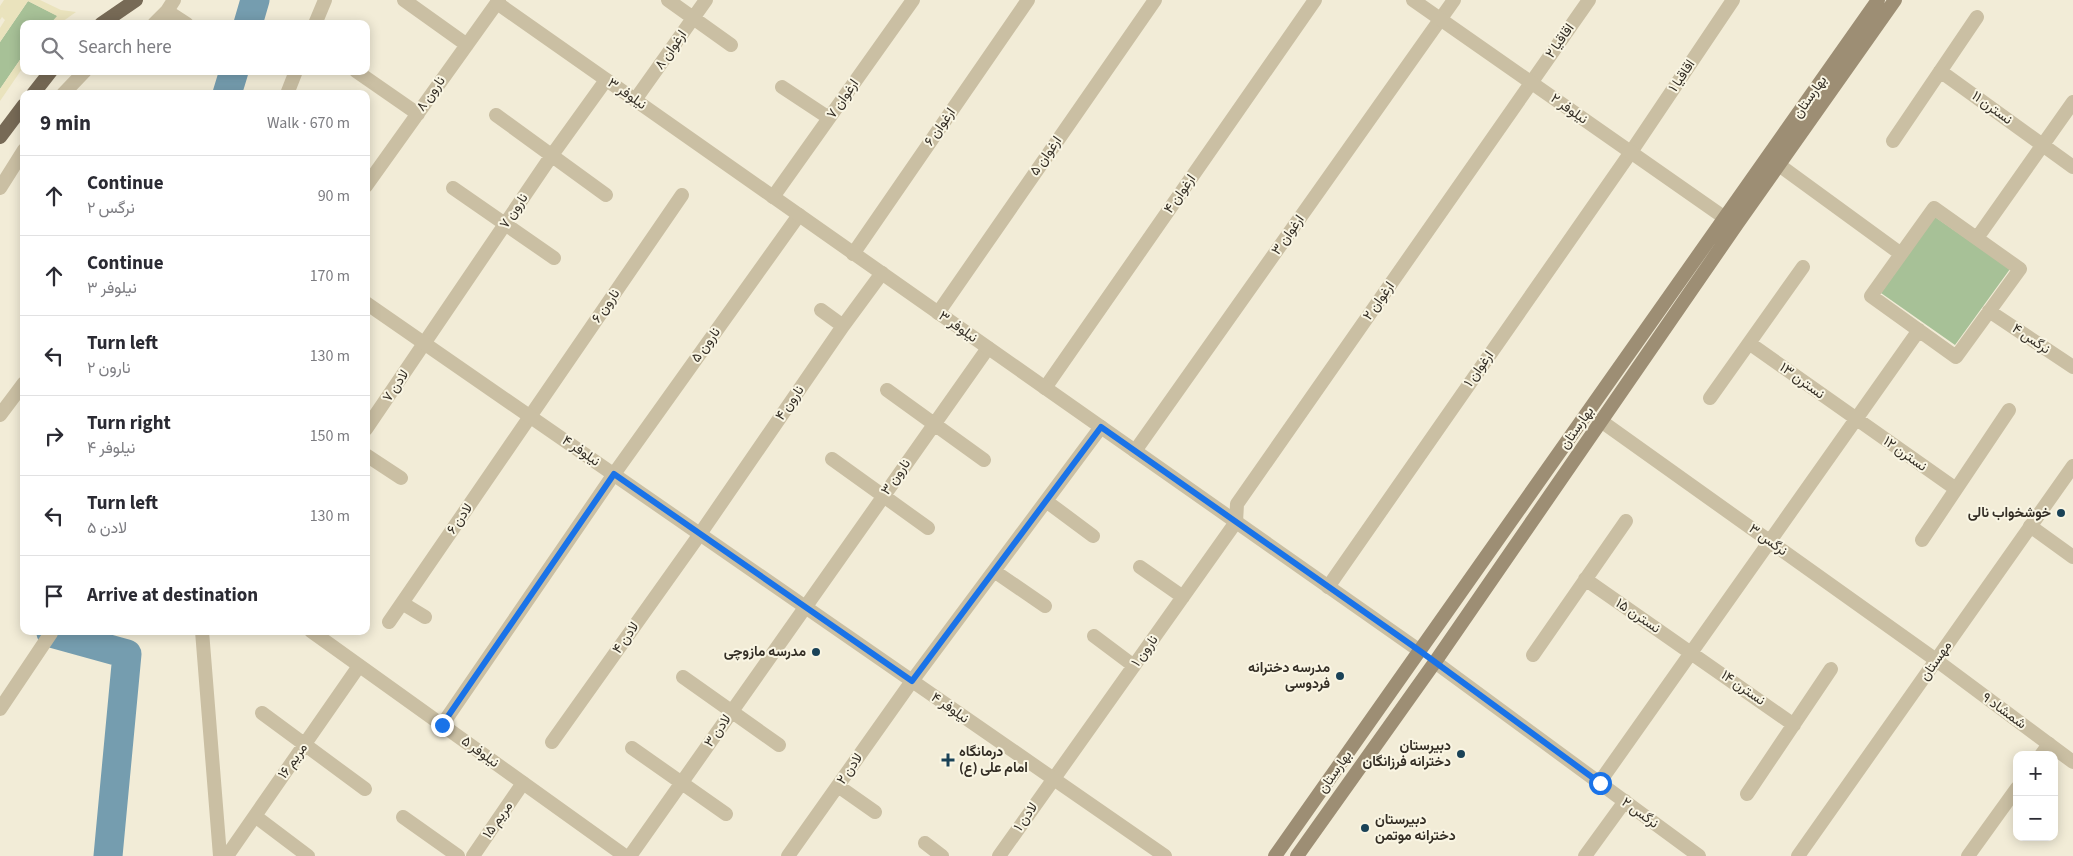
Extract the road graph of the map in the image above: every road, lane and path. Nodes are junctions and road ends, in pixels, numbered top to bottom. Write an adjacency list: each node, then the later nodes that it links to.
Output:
1 (136, 0): 20 (main road)
2 (325, 0): 23 (street)
3 (404, 0): 25 (street)
4 (668, 0): 19 (street)
5 (706, 0): 19 (street, ارغوان ۸)
6 (912, 0): 43 (street, ارغوان ۷)
7 (1028, 0): 62 (street, ارغوان ۶)
8 (1155, 0): 70 (street, ارغوان ۵)
9 (1315, 0): 78 (street, ارغوان ۴)
10 (1412, 0): 24 (street, نیلوفر ۲)
11 (1454, 0): 24 (street, ارغوان ۳)
12 (1589, 0): 33 (street, اقاقیا ۲)
13 (1733, 0): 47 (street, اقاقیا ۱)
14 (1878, 0): 59 (main road, بهارستان)
15 (1895, 0): 50 (main road, بهارستان)
16 (498, 2): 25 (street, نارون ۸); 32 (street, نیلوفر ۳)
17 (170, 6): 21 (street); 22 (street)
18 (1977, 17): 27 (street)
19 (693, 19): 26 (street); 38 (street, ارغوان ۸)
20 (107, 20)
21 (158, 20)
22 (183, 20)
23 (317, 20)
24 (1441, 20): 33 (street, نیلوفر ۲); 89 (street, ارغوان ۳)
25 (467, 45): 41 (street, نارون ۸)
26 (731, 45)
27 (1940, 71): 45 (street); 46 (street, نسترن ۱۱)
28 (48, 75): 35 (main road)
29 (80, 75): 36 (street)
30 (294, 75): 37 (street)
31 (362, 75): 41 (street)
32 (606, 80): 38 (street, نیلوفر ۳); 48 (street, نارون ۷)
33 (1531, 82): 47 (street, نیلوفر ۲); 100 (street, ارغوان ۲)
34 (782, 86): 43 (street)
35 (36, 90)
36 (67, 90)
37 (289, 90)
38 (635, 100): 57 (street, نیلوفر ۳)
39 (2073, 102): 46 (street)
40 (20, 110): 44 (main road)
41 (418, 114): 52 (street, نارون ۸)
42 (496, 115): 48 (street)
43 (829, 118): 57 (street, ارغوان ۷)
44 (0, 137)
45 (1893, 141)
46 (2043, 145): 51 (street, نسترن ۱۱); 61 (street)
47 (1631, 152): 59 (street, نیلوفر ۲); 111 (street, ارغوان ۱)
48 (552, 155): 55 (street); 60 (street, نارون ۷)
49 (20, 156): 53 (street)
50 (1779, 165): 63 (street); 85 (main road, بهارستان)
51 (2073, 167)
52 (370, 179)
53 (0, 188)
54 (453, 188): 60 (street)
55 (606, 195)
56 (682, 195): 83 (street, نارون ۶)
57 (773, 197): 58 (street, نیلوفر ۳)
58 (799, 215): 62 (street, نیلوفر ۳); 94 (street, نارون ۵)
59 (1725, 218): 122 (main road, بهارستان)
60 (505, 224): 64 (street); 73 (street, نارون ۷)
61 (1977, 238): 63 (street); 69 (street)
62 (853, 254): 66 (street, نیلوفر ۳)
63 (1901, 254): 72 (street)
64 (554, 258)
65 (1803, 267): 74 (street)
66 (882, 273): 70 (street, نیلوفر ۳); 71 (street, نارون ۴)
67 (370, 306): 73 (street, نیلوفر ۴)
68 (821, 310): 71 (street)
69 (1989, 312): 72 (street); 76 (street, نرگس ۴)
70 (938, 313): 75 (street, نیلوفر ۳)
71 (842, 326): 103 (street, نارون ۴)
72 (1919, 330): 84 (street)
73 (425, 343): 83 (street, نیلوفر ۴); 86 (street, لادن ۷)
74 (1749, 343): 80 (street); 84 (street, نسترن ۱۳)
75 (988, 348): 78 (street, نیلوفر ۳); 87 (street, نارون ۳)
76 (2073, 367)
77 (20, 388): 82 (street)
78 (1046, 388): 88 (street, نیلوفر ۳)
79 (887, 390): 87 (street)
80 (1710, 398)
81 (2009, 410): 96 (street)
82 (0, 415)
83 (530, 416): 94 (street, نیلوفر ۴); 113 (street, لادن ۶)
84 (1855, 419): 96 (street, نسترن ۱۲); 106 (street)
85 (1601, 421): 106 (street, نرگس ۳); 126 (main road, بهارستان)
86 (370, 423)
87 (934, 423): 92 (street); 97 (street, نارون ۳)
88 (1101, 427): 89 (street, نیلوفر ۳); 98 (street, لادن ۲)
89 (1135, 451): 100 (street, نیلوفر ۳)
90 (370, 458): 95 (street)
91 (832, 459): 97 (street)
92 (984, 460)
93 (2073, 466): 101 (street, مهستان)
94 (614, 474): 103 (street, نیلوفر ۴); 135 (street, نارون ۵)
95 (401, 478)
96 (1956, 489): 105 (street)
97 (884, 496): 102 (street); 115 (street, نارون ۳)
98 (1046, 501): 104 (street); 109 (street, لادن ۲)
99 (1626, 521): 110 (street)
100 (1236, 522): 111 (street, نیلوفر ۳); 112 (street, نارون ۱)
101 (2030, 526): 107 (street); 125 (street, مهستان)
102 (928, 528)
103 (700, 534): 115 (street, نیلوفر ۴); 137 (street, لادن ۴)
104 (1093, 536)
105 (1922, 540)
106 (1769, 541): 123 (street); 125 (street, نرگس ۳)
107 (2073, 557)
108 (1140, 567): 112 (street)
109 (994, 571): 114 (street); 131 (street, لادن ۲)
110 (1585, 580): 123 (street, نسترن ۱۵); 124 (street)
111 (1328, 586): 122 (street, نیلوفر ۳)
112 (1183, 597): 128 (street, نارون ۱)
113 (402, 603): 116 (street); 117 (street, لادن ۶)
114 (1045, 606)
115 (805, 607): 131 (street, نیلوفر ۴); 133 (street, لادن ۳)
116 (424, 617)
117 (389, 622)
118 (51, 635): 132 (street)
119 (202, 635): 157 (street)
120 (317, 635): 127 (street, نیلوفر ۵)
121 (1094, 636): 128 (street)
122 (1420, 651): 126 (main road); 168 (main road, بهارستان)
123 (1691, 652): 136 (street, نسترن ۱۴); 146 (street)
124 (1533, 655)
125 (1936, 660): 141 (street, شمشاد ۹); 172 (street, مهستان)
126 (1435, 662): 146 (street, نرگس ۲); 169 (main road, بهارستان)
127 (360, 666): 135 (street, نیلوفر ۵); 138 (street, مریم ۱۶)
128 (1134, 666): 143 (street, نارون ۱)
129 (1831, 669): 136 (street)
130 (683, 677): 133 (street)
131 (912, 681): 143 (street, نیلوفر ۴); 147 (street, لادن ۲)
132 (0, 709)
133 (732, 712): 139 (street); 145 (street, لادن ۳)
134 (262, 713): 138 (street)
135 (442, 725): 144 (street, نیلوفر ۵)
136 (1794, 725): 149 (street)
137 (552, 742)
138 (304, 745): 148 (street); 154 (street, مریم ۱۶)
139 (779, 745)
140 (632, 748): 145 (street)
141 (2045, 749): 142 (street, شمشاد ۹)
142 (2073, 762)
143 (1053, 779): 166 (street, لادن ۱); 167 (street, نیلوفر ۴)
144 (524, 783): 161 (street, مریم ۱۵); 162 (street, نیلوفر ۵)
145 (682, 783): 153 (street); 163 (street, لادن ۳)
146 (1600, 783): 151 (street, نرگس ۲)
147 (838, 786): 152 (street); 164 (street, لادن ۲)
148 (365, 789)
149 (1747, 794)
150 (2013, 794): 173 (street)
151 (1625, 802): 170 (street); 171 (street, نرگس ۲)
152 (875, 812)
153 (726, 814)
154 (255, 816): 158 (street, مریم ۱۶); 159 (street)
155 (403, 817): 160 (street)
156 (925, 843): 165 (street)
157 (220, 856)
158 (227, 856)
159 (308, 856)
160 (458, 856)
161 (473, 856)
162 (625, 856)
163 (630, 856)
164 (788, 856)
165 (942, 856)
166 (999, 856)
167 (1165, 856)
168 (1275, 856)
169 (1297, 856)
170 (1585, 856)
171 (1699, 856)
172 (1798, 856)
173 (1968, 856)

